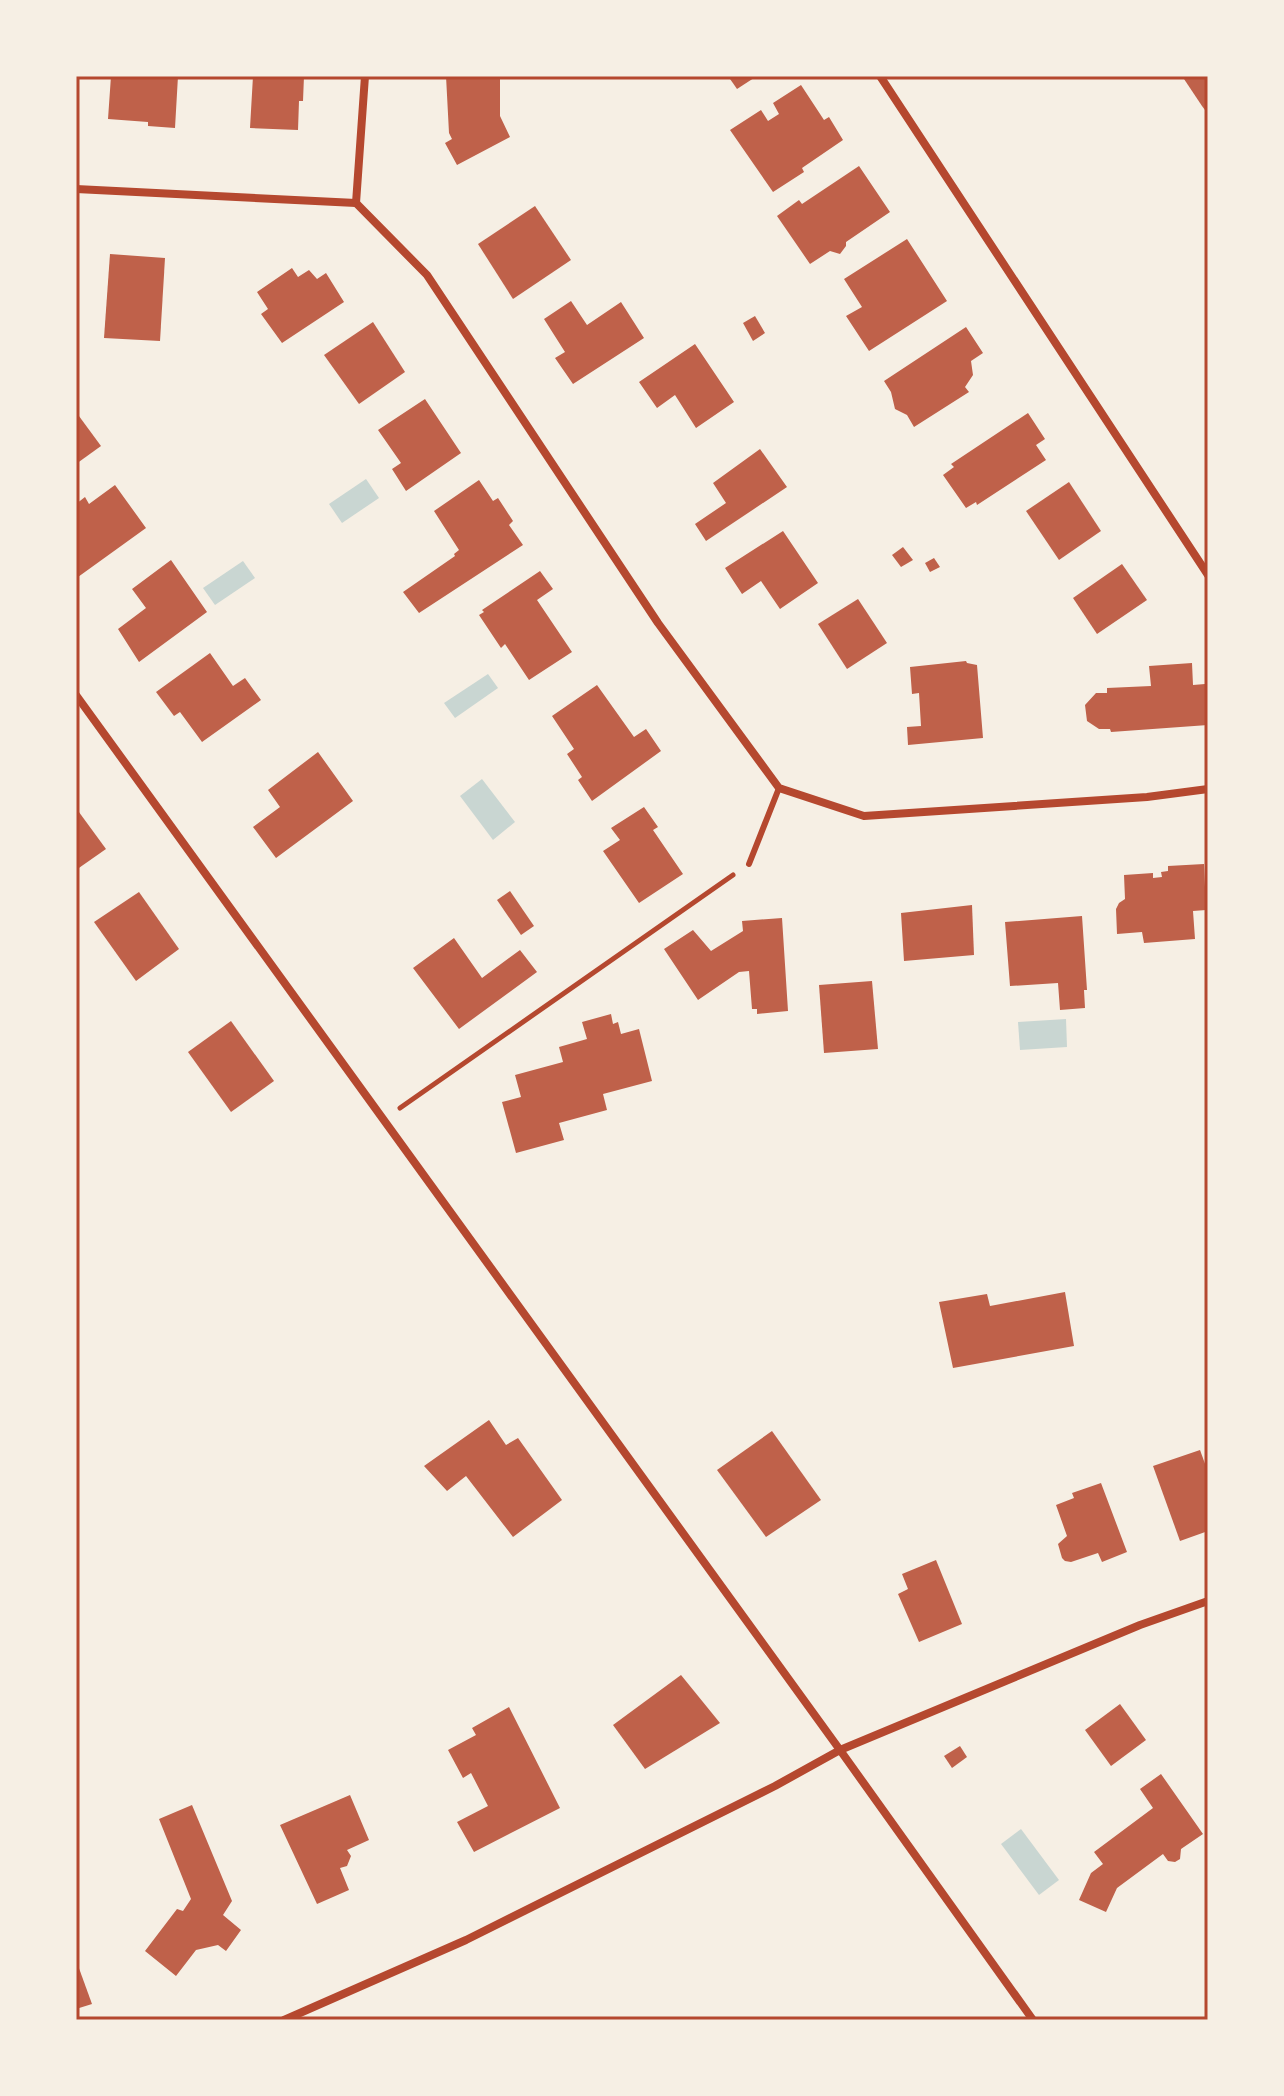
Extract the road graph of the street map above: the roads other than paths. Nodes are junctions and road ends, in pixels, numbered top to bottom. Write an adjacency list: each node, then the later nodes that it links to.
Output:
1 (365, 76): 4 (street)
2 (880, 76): 5 (street)
3 (76, 189): 4 (street)
4 (356, 203): 7 (street)
5 (1208, 575)
6 (76, 695): 11 (street)
7 (779, 788): 8 (street); 9 (lane)
8 (1208, 789)
9 (749, 864)
10 (1208, 1601): 11 (street)
11 (840, 1750): 12 (street); 13 (street)
12 (284, 2020)
13 (1033, 2020)

